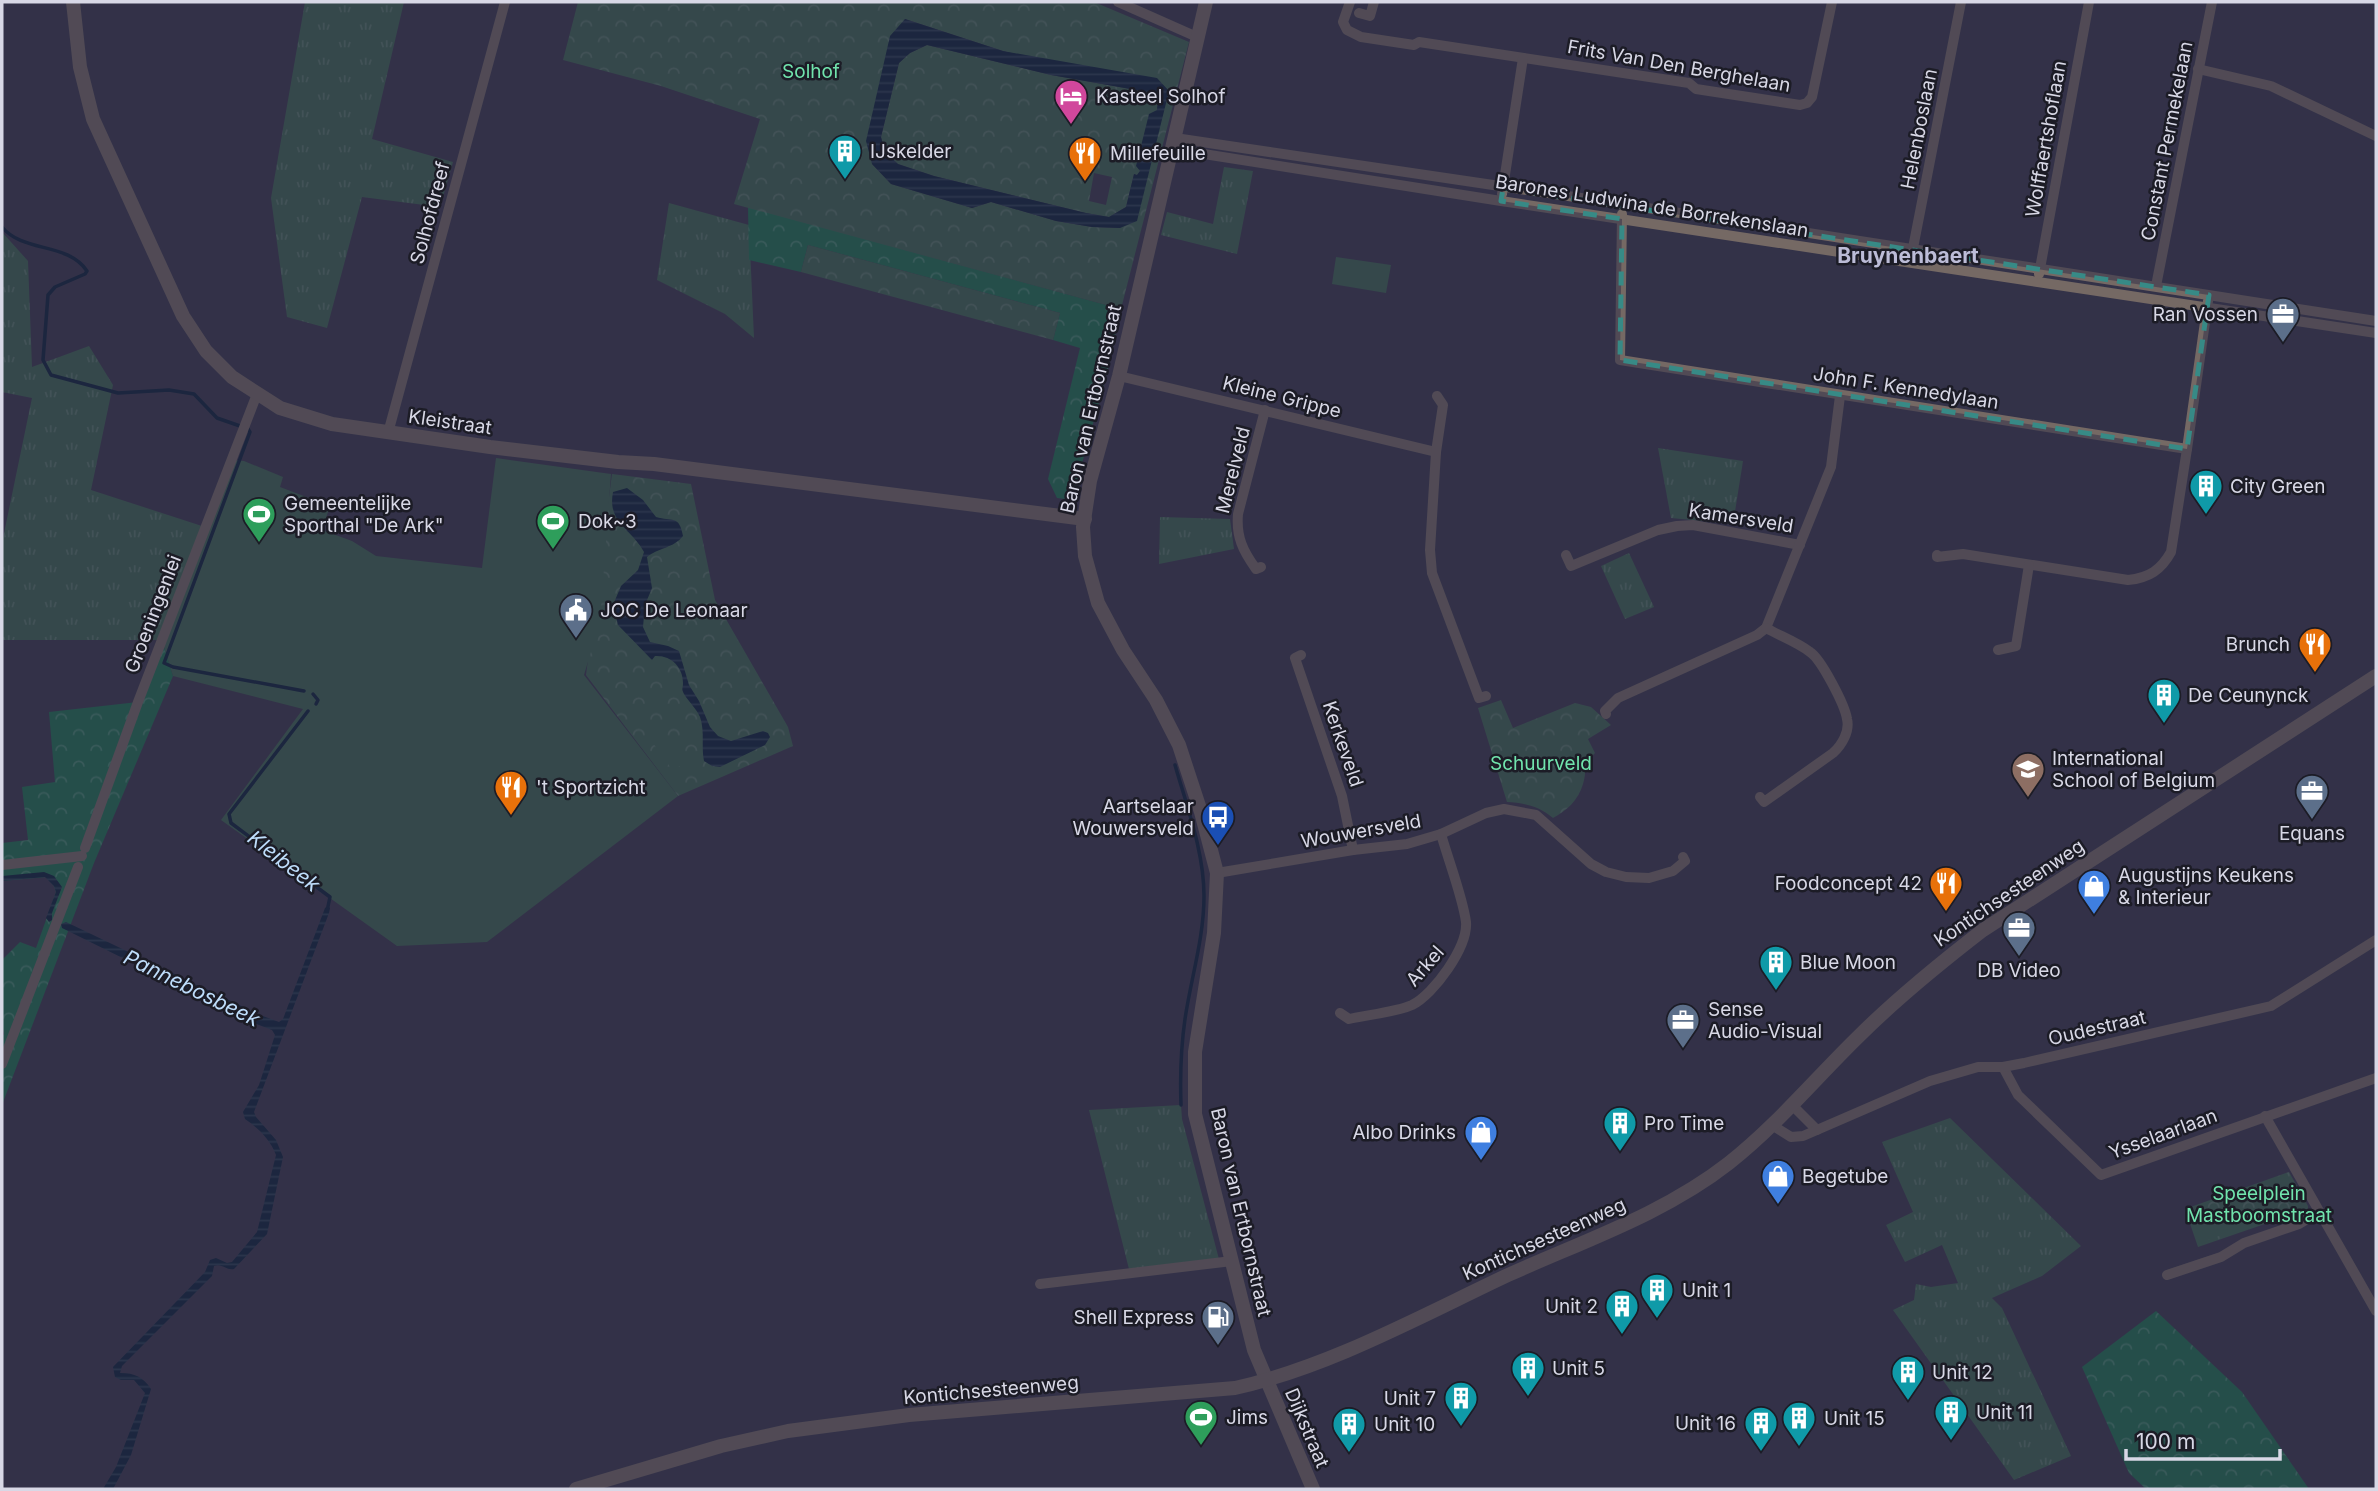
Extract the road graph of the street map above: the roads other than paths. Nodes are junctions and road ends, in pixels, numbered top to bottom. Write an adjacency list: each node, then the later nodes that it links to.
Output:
1 (73, 2): 31 (street, Kleistraat)
2 (505, 2): 35 (street, Solhofdreef)
3 (1118, 2): 12 (street)
4 (1206, 2): 12 (street, Baron van Ertbornstraat)
5 (1350, 2): 13 (street, Frits Van Den Berghelaan)
6 (1374, 2): 11 (street)
7 (1832, 2): 13 (street, Frits Van Den Berghelaan)
8 (1961, 2): 21 (street, Helenboslaan)
9 (2089, 2): 23 (street, Wolffaertshoflaan)
10 (2212, 2): 14 (street, Constant Permekelaan)
11 (1359, 13)
12 (1197, 37): 16 (street, Baron van Ertbornstraat)
13 (1523, 58): 17 (street)
14 (2198, 69): 15 (street); 25 (street, Constant Permekelaan)
15 (2376, 136)
16 (1173, 144): 17 (street, Barones Ludwina de Borrekenslaan); 18 (street, Barones Ludwina de Borrekenslaan); 30 (street, Baron van Ertbornstraat)
17 (1503, 188): 18 (street); 19 (street, Barones Ludwina de Borrekenslaan)
18 (1501, 201): 20 (street, Barones Ludwina de Borrekenslaan)
19 (1622, 204): 20 (street, John F. Kennedylaan); 21 (street, Barones Ludwina de Borrekenslaan)
20 (1622, 219): 22 (street, Barones Ludwina de Borrekenslaan); 33 (street, John F. Kennedylaan)
21 (1913, 249): 22 (street, Helenboslaan); 23 (street, Barones Ludwina de Borrekenslaan)
22 (1910, 263): 24 (street, Barones Ludwina de Borrekenslaan)
23 (2040, 269): 24 (street, Wolffaertshoflaan); 25 (street, Barones Ludwina de Borrekenslaan)
24 (2037, 282): 27 (street, Barones Ludwina de Borrekenslaan)
25 (2156, 286): 26 (street, Barones Ludwina de Borrekenslaan)
26 (2209, 295): 27 (street); 28 (street, Barones Ludwina de Borrekenslaan)
27 (2207, 307): 29 (street, Barones Ludwina de Borrekenslaan); 36 (street)
28 (2376, 321)
29 (2376, 333)
30 (1119, 376): 34 (street, Kleine Grippe); 38 (street, Baron van Ertbornstraat)
31 (257, 394): 35 (street, Kleistraat); 53 (street, Groeningenlei)
32 (1437, 396): 37 (street)
33 (1840, 396): 36 (street, John F. Kennedylaan); 39 (street)
34 (1265, 410): 37 (street, Kleine Grippe); 43 (street, Merelveld)
35 (388, 433): 38 (street, Kleistraat)
36 (2187, 449): 42 (street)
37 (1436, 452): 48 (street)
38 (1084, 519): 56 (street, Baron van Ertbornstraat)
39 (1800, 545): 40 (street, Kamersveld); 44 (street)
40 (1566, 555)
41 (1937, 555): 42 (street)
42 (2029, 565): 45 (street)
43 (1261, 567)
44 (1766, 628): 49 (street); 50 (street)
45 (1998, 650)
46 (1301, 655): 52 (street, Kerkeveld)
47 (2376, 676): 62 (street, Kontichsesteenweg)
48 (1486, 695)
49 (1606, 714)
50 (1760, 797)
51 (1441, 834): 52 (street, Wouwersveld); 54 (street, Wouwersveld); 58 (street, Arkel)
52 (1353, 850): 56 (street, Wouwersveld)
53 (82, 857): 55 (street); 59 (street, Groeningenlei)
54 (1683, 857)
55 (2, 865)
56 (1217, 873): 67 (street, Baron van Ertbornstraat)
57 (2375, 944): 60 (street, Oudestraat)
58 (1340, 1013)
59 (2, 1064)
60 (2003, 1067): 63 (street, Ysselaarlaan); 65 (street, Oudestraat)
61 (2376, 1078): 63 (street, Ysselaarlaan)
62 (1792, 1105): 64 (street, Kontichsesteenweg); 65 (street)
63 (2265, 1116): 66 (street)
64 (1772, 1125): 65 (street, Oudestraat); 71 (street, Kontichsesteenweg)
65 (1817, 1130)
66 (2319, 1212): 68 (street); 70 (street)
67 (1232, 1261): 69 (street); 71 (street, Baron van Ertbornstraat)
68 (2167, 1275)
69 (1040, 1284)
70 (2376, 1311)
71 (1266, 1381): 72 (street, Kontichsesteenweg); 73 (street, Dijkstraat)
72 (576, 1489)
73 (1313, 1489)

